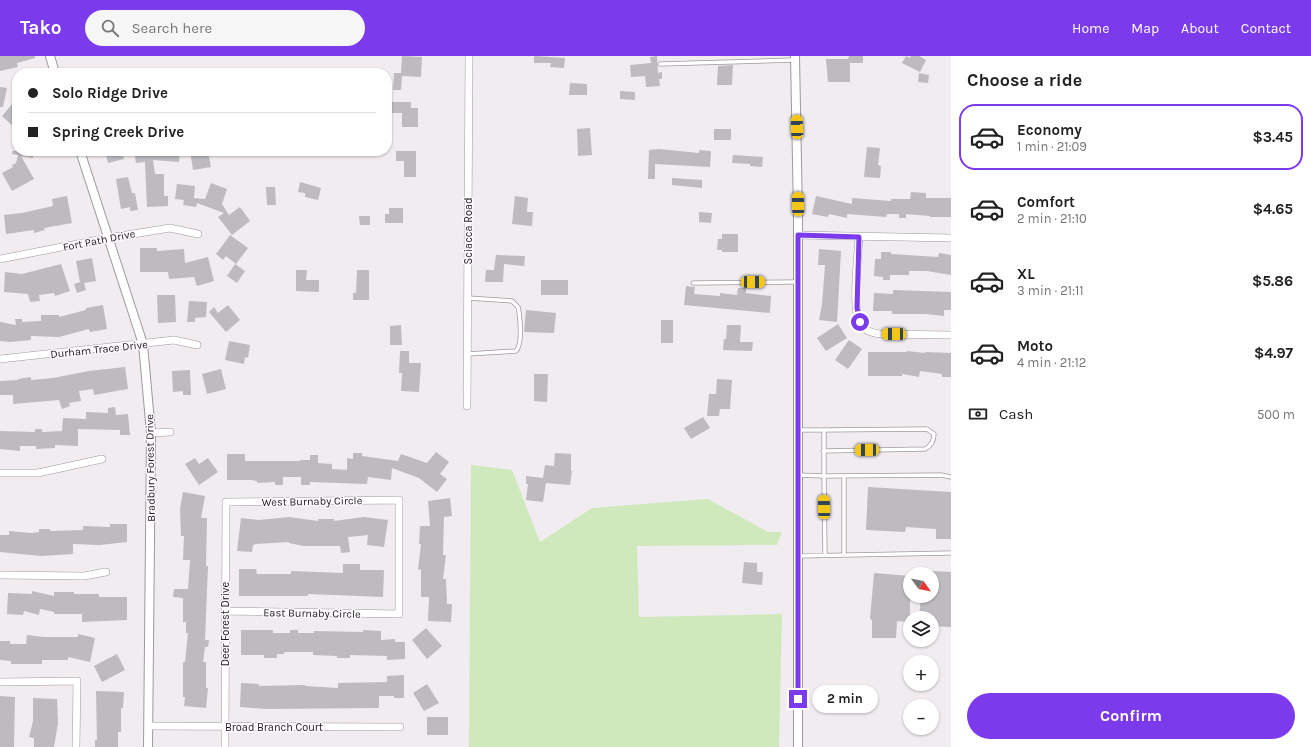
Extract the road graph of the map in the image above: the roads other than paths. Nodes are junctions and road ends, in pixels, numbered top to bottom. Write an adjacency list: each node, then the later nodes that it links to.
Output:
1 (50, 56): 5 (street)
2 (469, 56): 15 (street, Sciacca Road)
3 (795, 58): 4 (lane); 8 (street)
4 (660, 64)
5 (54, 68)
6 (82, 156): 10 (street, Bradbury Forest Drive)
7 (198, 234): 10 (street, Fort Path Drive)
8 (798, 235): 9 (street); 13 (street)
9 (859, 237): 11 (street); 16 (street)
10 (108, 238): 12 (street, Fort Path Drive); 17 (street, Bradbury Forest Drive)
11 (951, 238)
12 (0, 259)
13 (799, 282): 14 (lane); 22 (street)
14 (693, 283)
15 (468, 298): 19 (street, Sciacca Road); 19 (lane)
16 (951, 335)
17 (143, 344): 18 (street, Durham Trace Drive); 20 (street, Durham Trace Drive); 25 (street, Bradbury Forest Drive)
18 (197, 345)
19 (468, 354): 21 (street, Sciacca Road)
20 (0, 360)
21 (468, 406)
22 (798, 430): 23 (lane); 29 (street)
23 (824, 430): 26 (lane); 26 (lane)
24 (170, 432): 25 (street)
25 (151, 433): 43 (street, Bradbury Forest Drive)
26 (824, 451): 30 (lane)
27 (102, 459): 28 (street)
28 (0, 473)
29 (798, 475): 30 (lane); 37 (street)
30 (824, 476): 31 (lane); 35 (lane)
31 (844, 476): 32 (lane); 36 (lane)
32 (951, 477)
33 (226, 502): 40 (street, Deer Forest Drive); 41 (street, West Burnaby Circle)
34 (951, 553): 36 (lane)
35 (825, 554): 36 (lane); 37 (lane)
36 (844, 554)
37 (798, 556): 49 (street)
38 (106, 572): 39 (street)
39 (0, 575)
40 (225, 611): 41 (street, East Burnaby Circle); 44 (street, Deer Forest Drive)
41 (399, 614)
42 (0, 682): 46 (street)
43 (149, 726): 44 (street, Broad Branch Court); 47 (street, Bradbury Forest Drive)
44 (225, 727): 45 (street, Broad Branch Court); 48 (street, Deer Forest Drive)
45 (400, 728)
46 (76, 747)
47 (148, 747)
48 (225, 747)
49 (798, 747)

